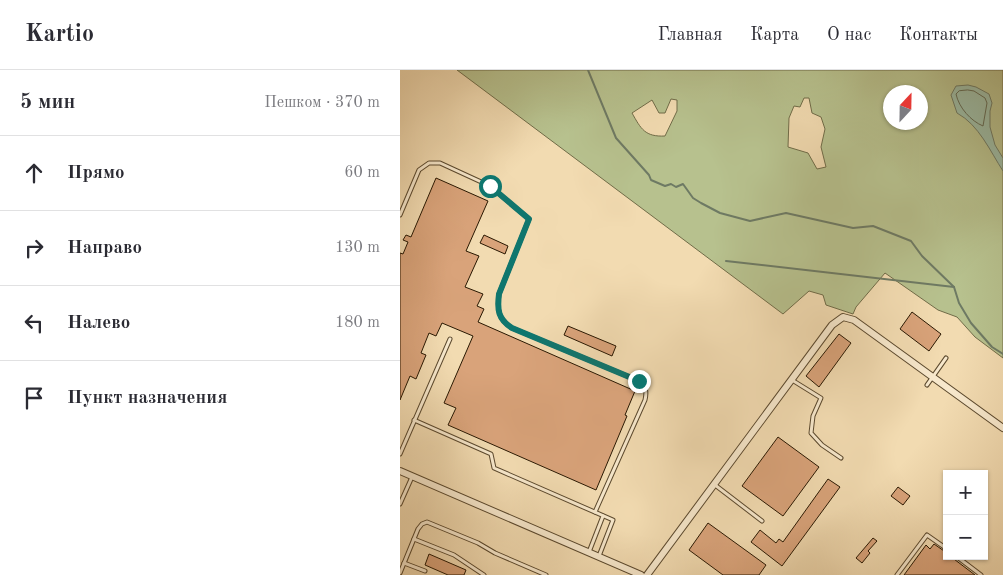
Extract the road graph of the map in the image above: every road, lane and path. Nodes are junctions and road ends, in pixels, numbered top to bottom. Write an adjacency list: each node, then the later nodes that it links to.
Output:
1 (400, 215): 16 (lane)
2 (450, 339): 7 (lane)
3 (946, 358): 4 (lane)
4 (933, 377): 5 (street); 6 (lane); 8 (street)
5 (792, 379): 11 (lane); 14 (street)
6 (926, 385)
7 (414, 420): 9 (lane); 16 (lane)
8 (1003, 428)
9 (402, 444): 10 (lane)
10 (400, 454)
11 (841, 458)
12 (400, 471): 13 (street)
13 (412, 476): 15 (lane); 21 (street)
14 (714, 485): 18 (lane); 30 (street)
15 (400, 504)
16 (595, 512): 17 (lane)
17 (603, 516): 21 (lane); 22 (lane)
18 (762, 521)
19 (414, 539): 24 (lane); 27 (lane); 28 (lane)
20 (943, 546): 31 (lane)
21 (589, 552): 22 (street)
22 (598, 556): 29 (street)
23 (961, 560): 32 (lane)
24 (404, 562): 25 (lane); 26 (lane)
25 (425, 571)
26 (400, 573)
27 (484, 575)
28 (546, 575)
29 (642, 575)
30 (647, 575)
31 (897, 575)
32 (981, 575)

